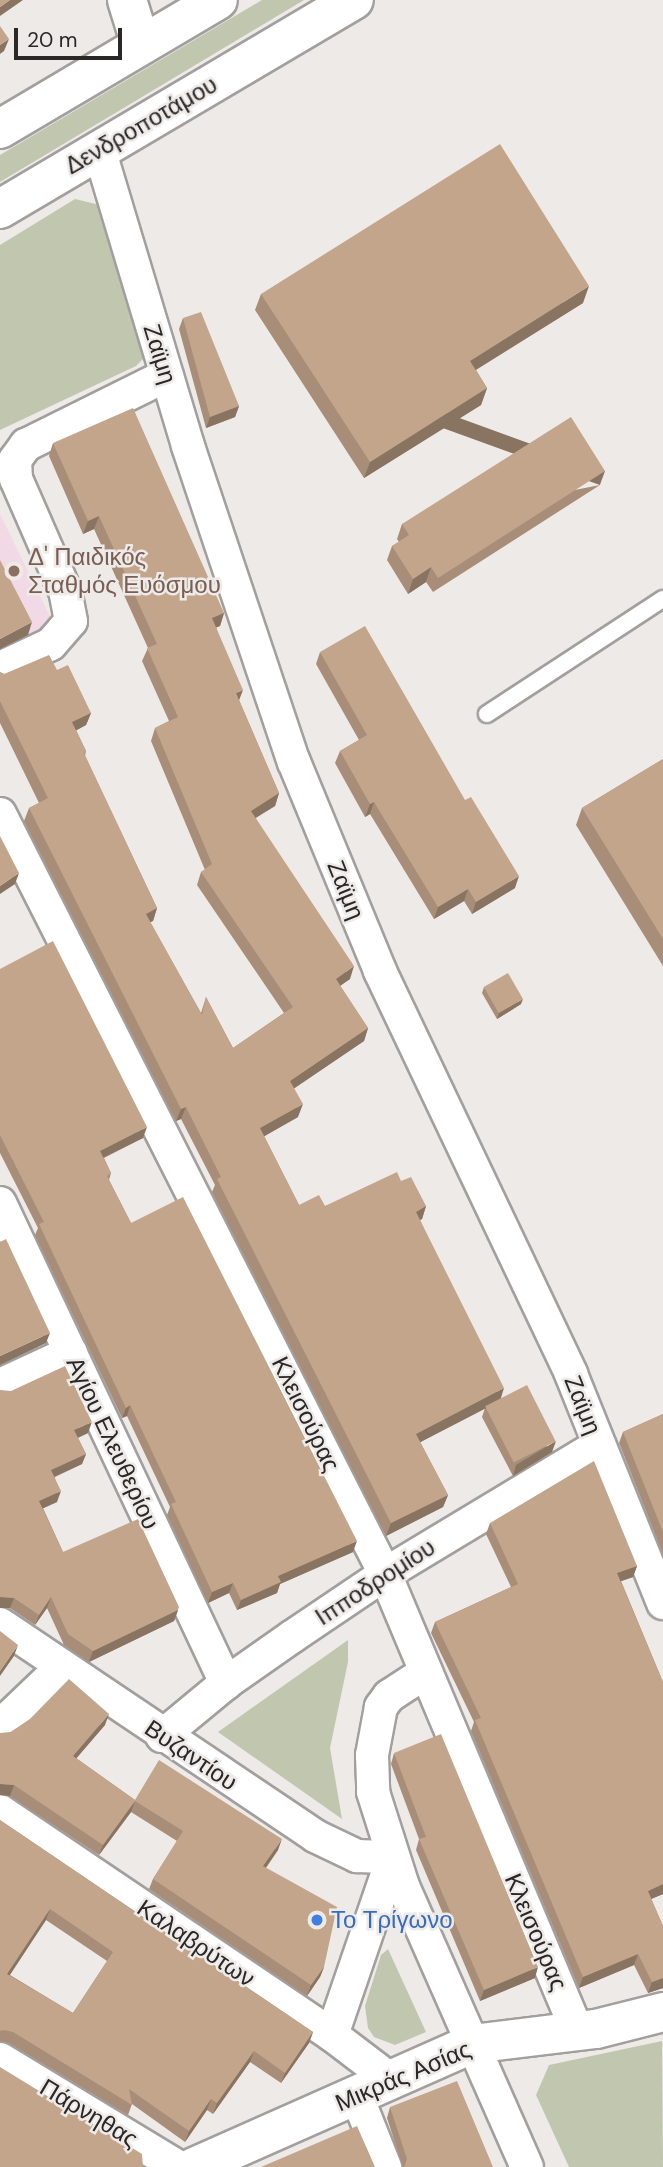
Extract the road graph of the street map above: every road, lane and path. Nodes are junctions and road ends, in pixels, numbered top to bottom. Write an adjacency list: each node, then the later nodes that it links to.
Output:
1 (127, 0): 4 (main road)
2 (218, 0): 4 (main road)
3 (354, 0): 6 (main road, Δενδροποτάμου)
4 (141, 45): 5 (main road)
5 (0, 129)
6 (99, 149): 7 (main road, Δενδροποτάμου); 8 (street, Ζαϊμη)
7 (0, 209)
8 (167, 375): 10 (street); 16 (street, Ζαϊμη)
9 (663, 599): 11 (lane)
10 (0, 668)
11 (487, 714)
12 (0, 814): 17 (street, Κλεισούρας)
13 (4, 1219): 14 (street, Αγίου Ελευθερίου)
14 (71, 1352): 15 (street); 22 (street, Αγίου Ελευθερίου)
15 (0, 1385)
16 (599, 1445): 17 (street, Ιπποδρομίου); 18 (street, Ζαϊμη)
17 (385, 1574): 21 (street, Κλεισούρας); 22 (street, Ιπποδρομίου)
18 (663, 1603)
19 (0, 1624): 20 (street, Βυζαντίου)
20 (62, 1667): 23 (street); 24 (street, Βυζαντίου)
21 (426, 1672): 26 (street); 28 (street, Κλεισούρας)
22 (226, 1683): 24 (street, Ιπποδρομίου)
23 (0, 1726)
24 (162, 1736): 26 (street, Βυζαντίου)
25 (0, 1811): 29 (street, Καλαβρύτων)
26 (393, 1857): 29 (street); 30 (street)
27 (663, 2012): 28 (main road, Μικράς Ασίας)
28 (577, 2031): 30 (main road, Μικράς Ασίας)
29 (332, 2035): 32 (street, Καλαβρύτων)
30 (472, 2044): 32 (main road, Μικράς Ασίας); 37 (street)
31 (0, 2059): 35 (street, Πάρνηθας)
32 (390, 2079): 33 (main road, Μικράς Ασίας)
33 (356, 2094): 34 (main road, Μικράς Ασίας); 36 (street)
34 (211, 2164)
35 (178, 2167)
36 (385, 2167)
37 (527, 2167)

